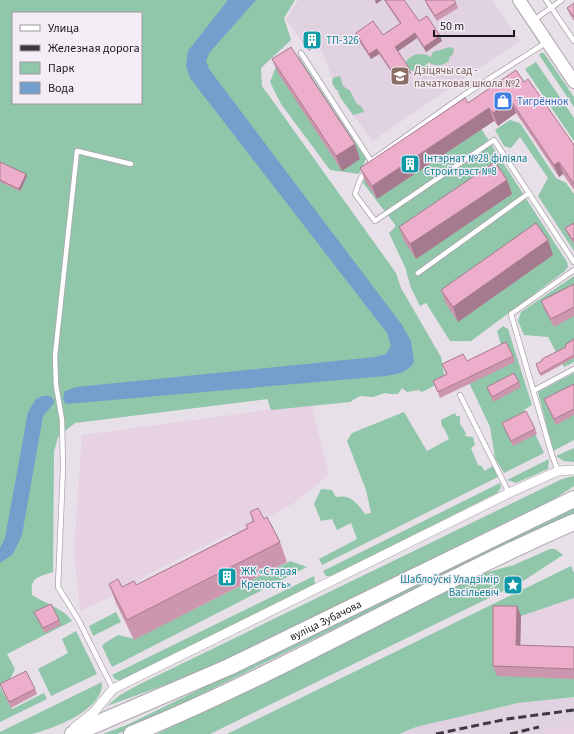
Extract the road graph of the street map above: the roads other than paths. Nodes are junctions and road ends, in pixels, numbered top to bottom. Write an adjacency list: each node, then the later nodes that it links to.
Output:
1 (519, 0): 5 (main road)
2 (546, 0): 4 (lane)
3 (562, 0): 4 (lane)
4 (551, 8): 5 (lane); 6 (lane)
5 (533, 21): 7 (main road)
6 (574, 40)
7 (547, 42): 9 (main road); 10 (lane)
8 (301, 53): 10 (lane)
9 (574, 82)
10 (371, 160): 12 (lane)
11 (130, 164): 24 (lane)
12 (529, 193): 13 (lane); 15 (lane)
13 (574, 262)
14 (574, 270): 17 (lane)
15 (418, 273)
16 (574, 368): 17 (lane)
17 (533, 391): 19 (lane)
18 (460, 395): 21 (lane)
19 (558, 470): 20 (street); 21 (street)
20 (574, 470)
21 (509, 493): 24 (street)
22 (574, 500): 26 (highway, вуліца Зубачова)
23 (574, 522): 27 (highway, вуліца Зубачова)
24 (113, 689): 25 (street)
25 (67, 734)
26 (73, 734)
27 (132, 734)

